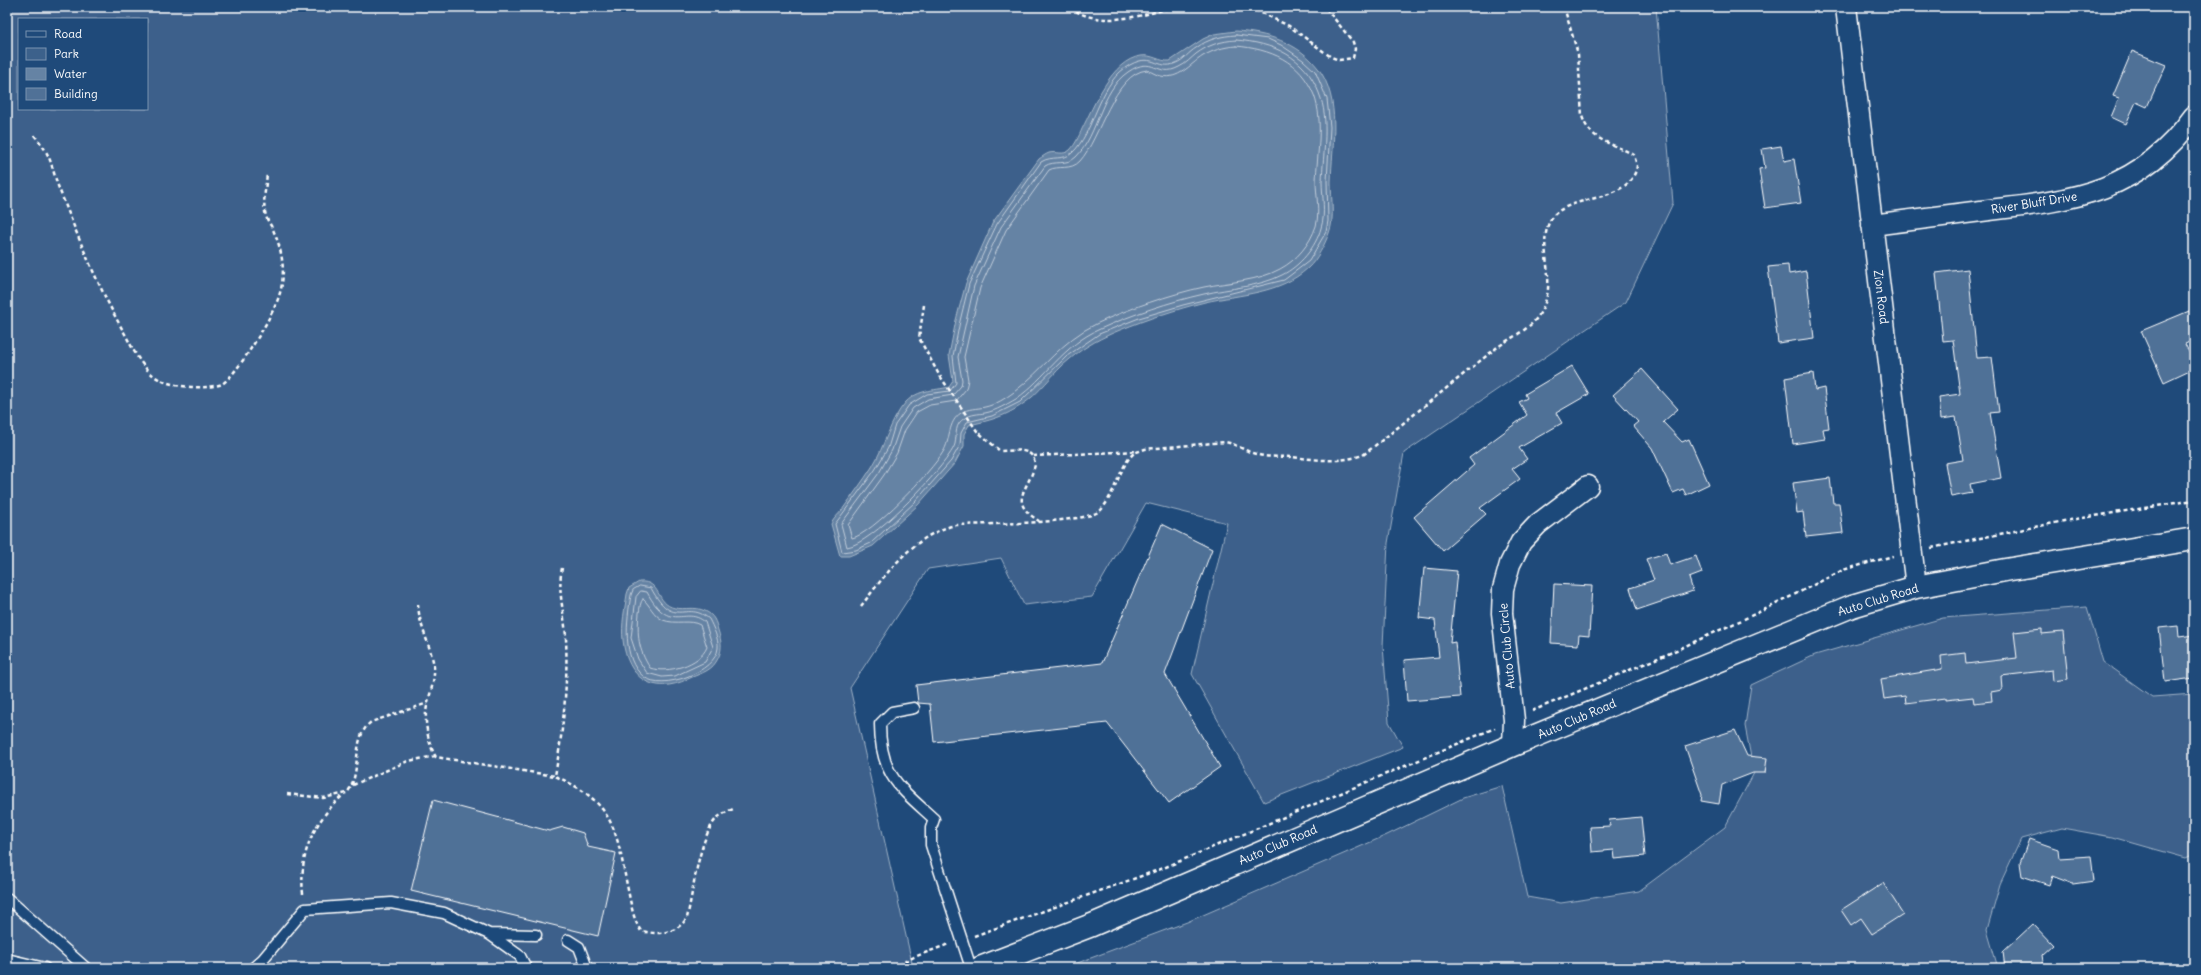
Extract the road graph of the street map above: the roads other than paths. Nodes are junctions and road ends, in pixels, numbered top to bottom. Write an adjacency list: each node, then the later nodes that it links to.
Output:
1 (1846, 7): 3 (street, Zion Road)
2 (2194, 116): 3 (street, River Bluff Drive)
3 (1872, 224): 6 (street, Zion Road)
4 (1588, 486): 8 (street, Auto Club Circle)
5 (2194, 539): 6 (street, Auto Club Road)
6 (1916, 587): 8 (street, Auto Club Road)
7 (914, 708): 19 (lane)
8 (1512, 745): 20 (street, Auto Club Road)
9 (7, 898): 15 (lane)
10 (489, 934): 11 (lane); 16 (lane); 17 (lane)
11 (536, 935)
12 (568, 940): 18 (lane)
13 (7, 959): 14 (lane)
14 (45, 968)
15 (86, 968)
16 (253, 968)
17 (526, 968)
18 (587, 968)
19 (971, 968)
20 (980, 968)

